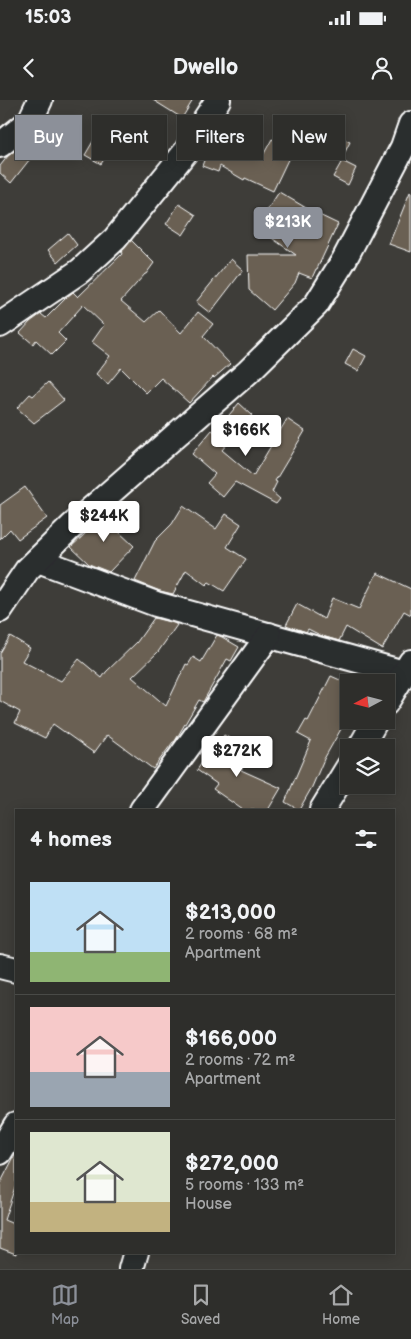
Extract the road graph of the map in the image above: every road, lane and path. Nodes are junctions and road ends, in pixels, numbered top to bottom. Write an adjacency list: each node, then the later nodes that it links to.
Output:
1 (40, 100): 4 (street)
2 (218, 100): 5 (street)
3 (411, 124): 6 (street)
4 (0, 145)
5 (0, 325)
6 (38, 560): 7 (street); 8 (street)
7 (0, 610)
8 (270, 635): 9 (street); 12 (street)
9 (408, 668): 10 (street)
10 (395, 689)
11 (340, 781): 13 (street)
12 (143, 809)
13 (323, 809)
14 (0, 966): 15 (street)
15 (15, 970)
16 (15, 1127): 17 (street)
17 (0, 1152)
18 (135, 1254): 19 (street)
19 (131, 1269)

